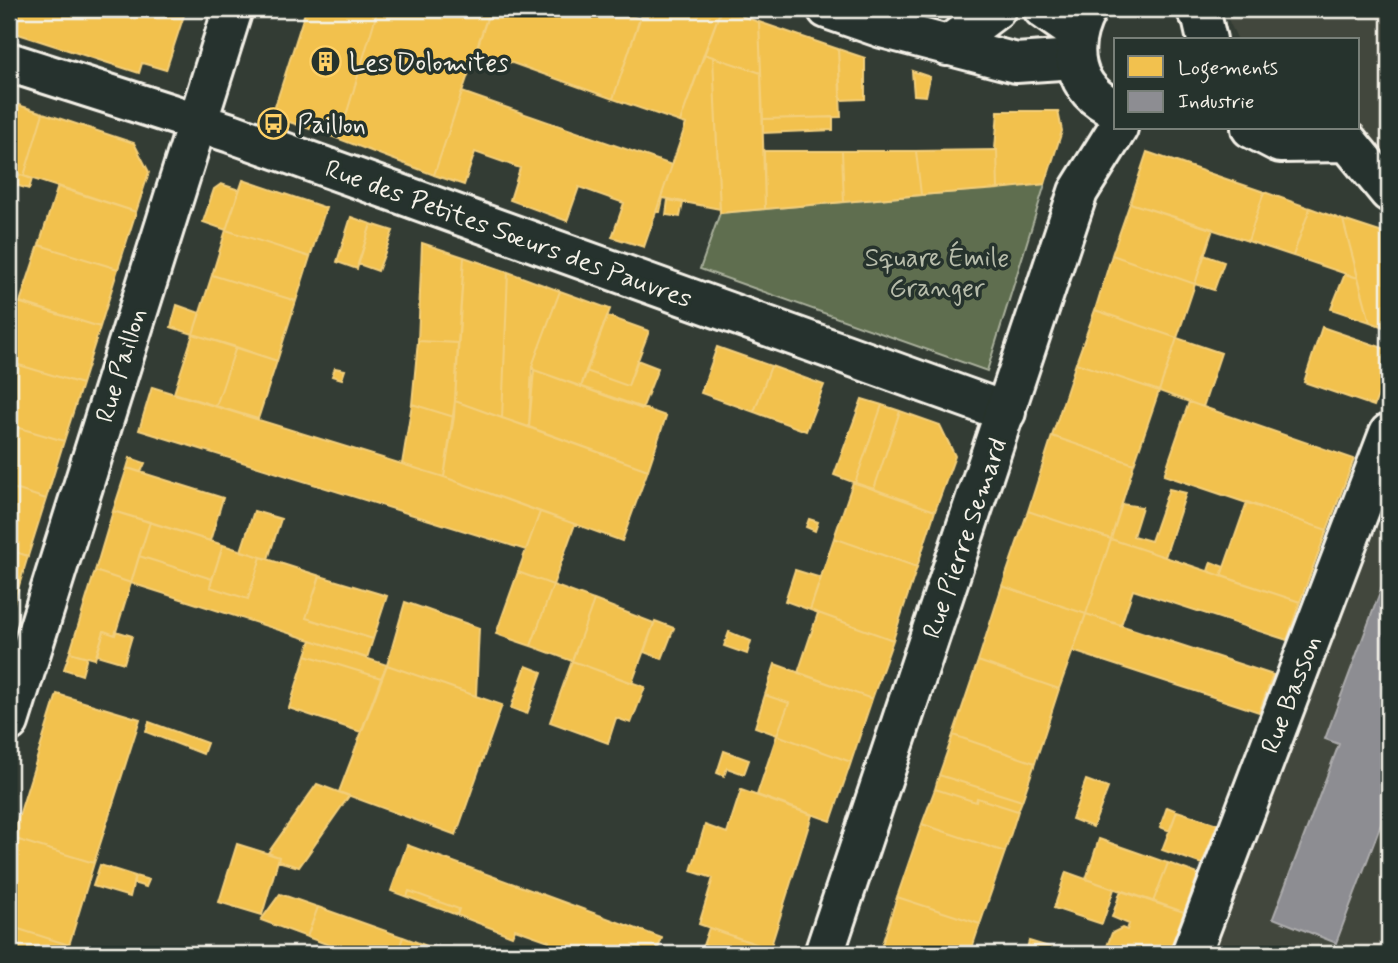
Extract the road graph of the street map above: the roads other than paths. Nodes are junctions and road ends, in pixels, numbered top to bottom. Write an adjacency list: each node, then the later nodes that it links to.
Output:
1 (233, 9): 11 (street, Rue Paillon)
2 (827, 9): 8 (street)
3 (996, 9): 8 (street)
4 (1043, 9): 6 (street)
5 (1196, 9): 7 (street)
6 (1079, 33): 8 (street); 10 (street)
7 (1207, 38)
8 (947, 46)
9 (9, 62): 11 (street, Rue des Petites Sœurs des Pauvres)
10 (1114, 108)
11 (198, 122): 15 (street, Rue des Petites Sœurs des Pauvres); 17 (street, Rue Paillon)
12 (1117, 130): 15 (street, Rue Pierre Semard)
13 (1255, 130): 14 (street)
14 (1389, 192)
15 (1006, 412): 18 (street, Rue Pierre Semard)
16 (1389, 433): 19 (street, Rue Basson)
17 (9, 722)
18 (824, 954)
19 (1191, 954)

